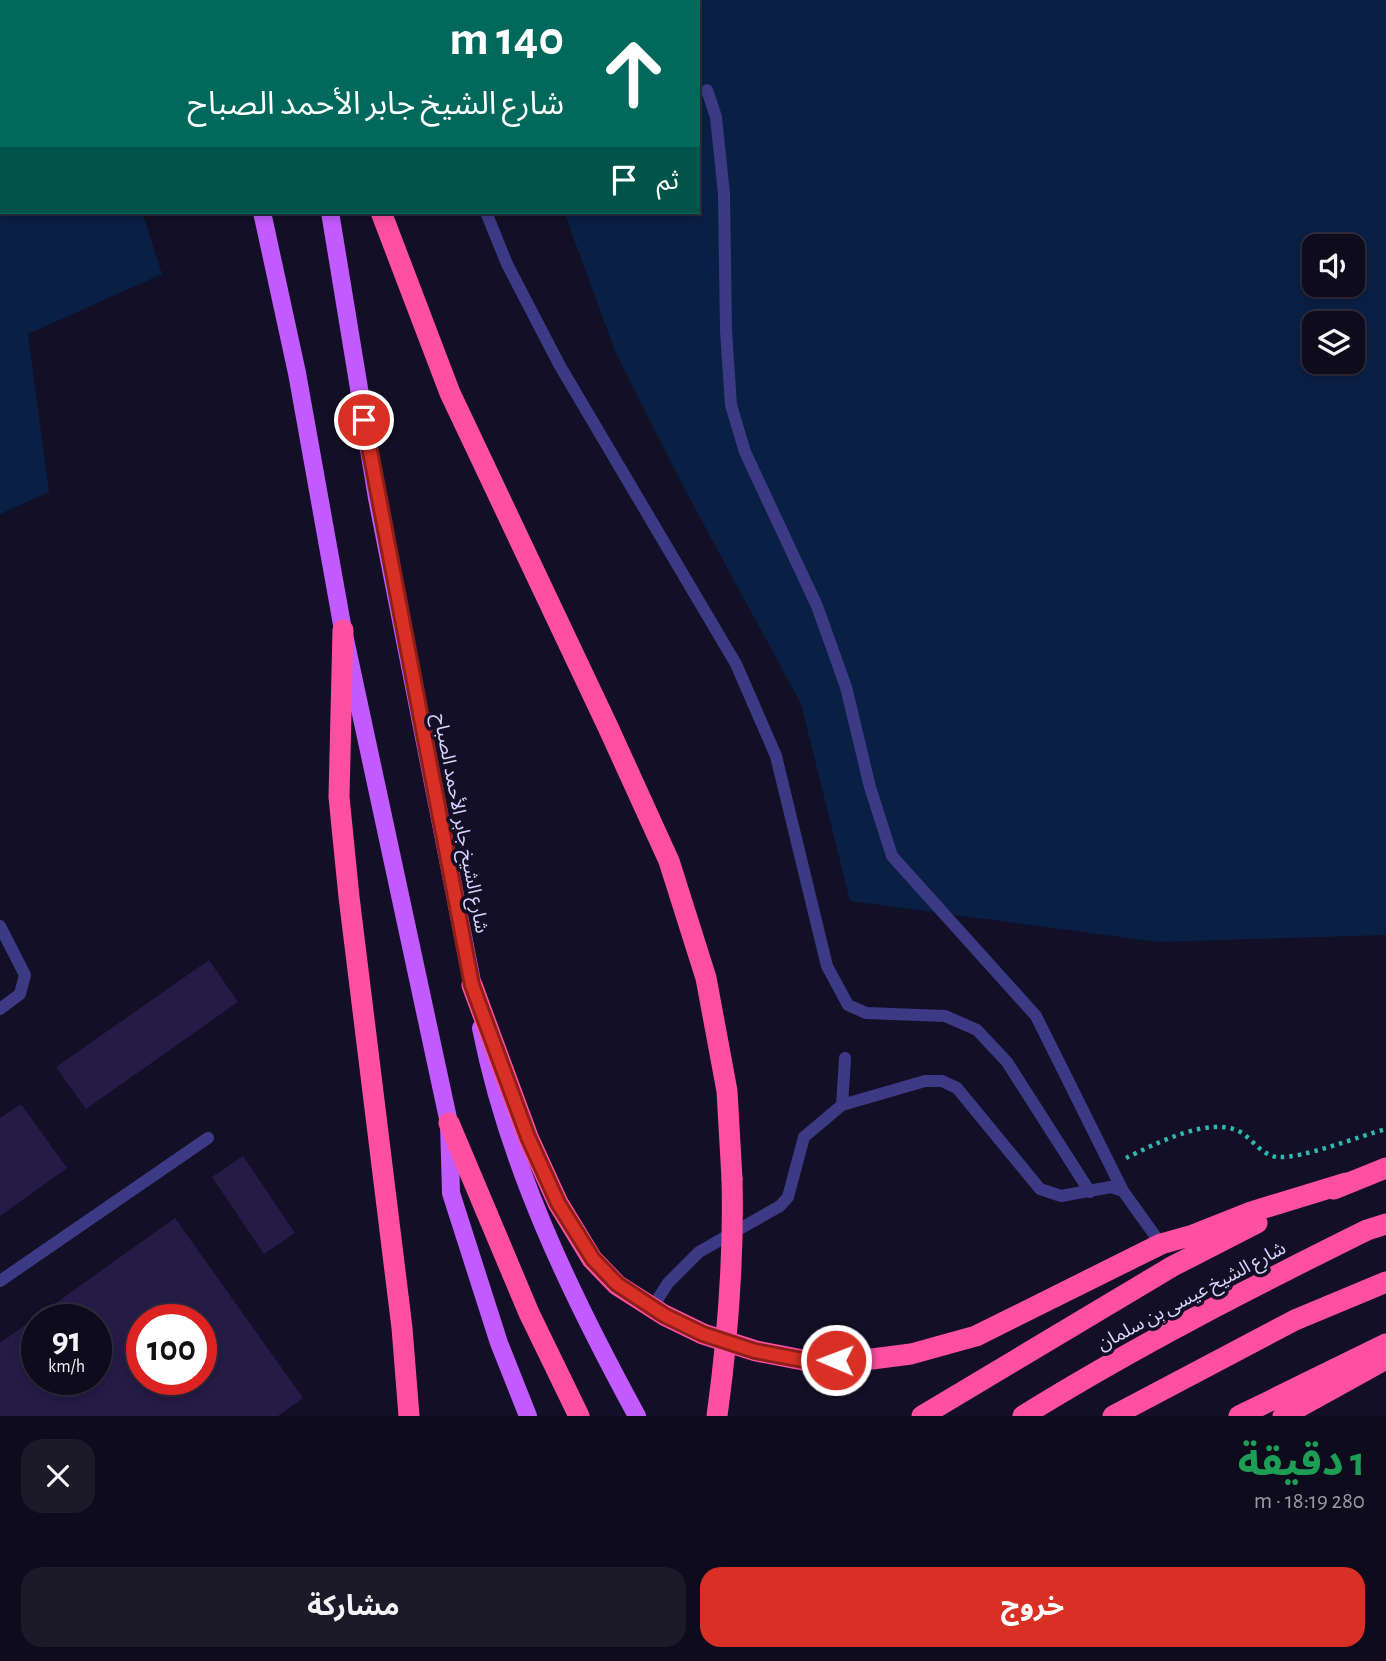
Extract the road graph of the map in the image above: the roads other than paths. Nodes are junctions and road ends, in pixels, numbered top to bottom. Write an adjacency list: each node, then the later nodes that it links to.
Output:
1 (707, 90): 16 (lane)
2 (262, 214): 6 (main road)
3 (330, 214): 8 (main road, شارع الشيخ جابر الأحمد الصباح)
4 (382, 214): 29 (highway, bridge)
5 (487, 214): 17 (lane)
6 (343, 630): 12 (main road); 25 (highway)
7 (0, 926): 9 (lane)
8 (472, 985): 22 (highway); 28 (main road, شارع الشيخ جابر الأحمد الصباح)
9 (0, 1009)
10 (845, 1058): 11 (lane)
11 (842, 1105): 17 (lane); 22 (lane)
12 (449, 1123): 26 (main road); 27 (highway)
13 (208, 1138): 20 (lane)
14 (1386, 1168): 15 (highway)
15 (1346, 1184): 19 (highway); 30 (highway)
16 (1123, 1191): 17 (lane); 19 (lane)
17 (1090, 1192)
18 (1386, 1224): 31 (highway, شارع الشيخ عيسى بن سلمان)
19 (1161, 1244): 22 (highway)
20 (0, 1281)
21 (1386, 1282): 32 (highway)
22 (652, 1308)
23 (1386, 1344): 33 (highway)
24 (1386, 1359): 34 (highway)
25 (409, 1416)
26 (528, 1416)
27 (579, 1416)
28 (637, 1416)
29 (717, 1416)
30 (922, 1416)
31 (1023, 1416)
32 (1113, 1416)
33 (1238, 1416)
34 (1283, 1416)

